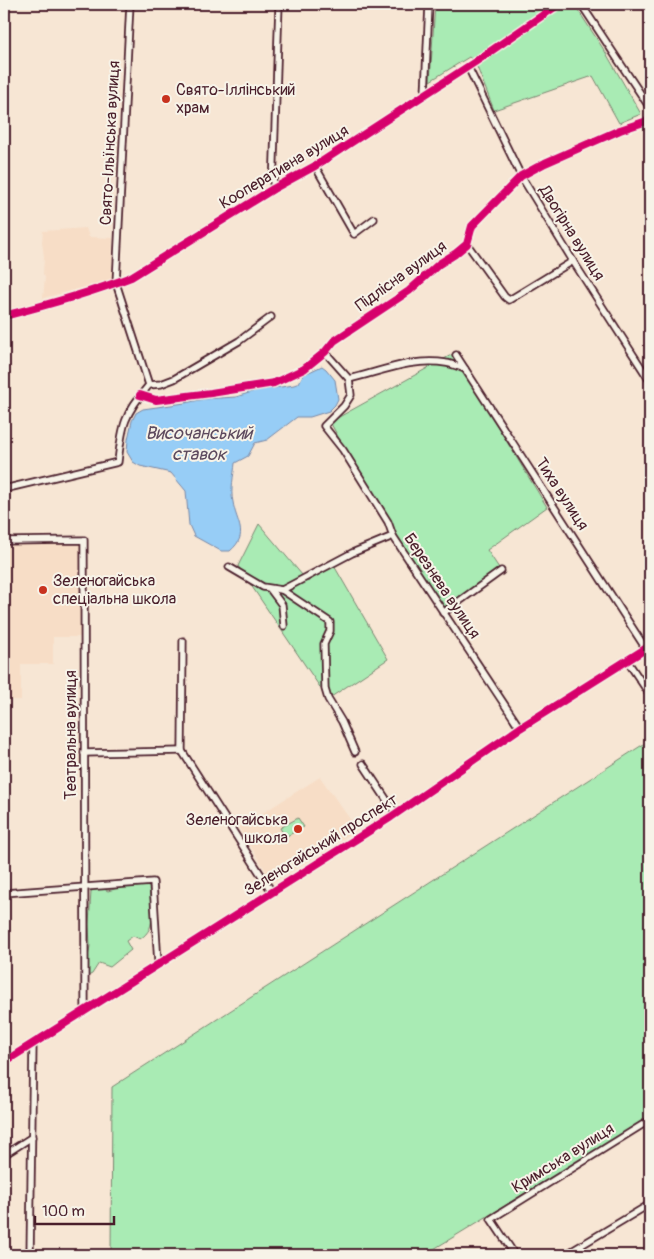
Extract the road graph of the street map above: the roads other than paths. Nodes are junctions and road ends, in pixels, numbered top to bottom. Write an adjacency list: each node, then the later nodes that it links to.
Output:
1 (130, 4): 16 (street, Свято-Ільїнська вулиця)
2 (279, 4): 12 (street)
3 (429, 4): 7 (street)
4 (559, 4): 6 (street, Кооперативна вулиця)
5 (581, 4): 8 (street)
6 (468, 67): 7 (street, Кооперативна вулиця); 11 (street, Двогірна вулиця)
7 (425, 94): 10 (street, Кооперативна вулиця)
8 (650, 108)
9 (650, 120): 11 (street, Підлісна вулиця)
10 (315, 166): 12 (street, Кооперативна вулиця); 13 (street)
11 (521, 176): 14 (street, Підлісна вулиця); 15 (street, Двогірна вулиця)
12 (273, 189): 16 (street, Кооперативна вулиця)
13 (374, 220)
14 (467, 244): 15 (street); 19 (street, Підлісна вулиця)
15 (573, 261): 23 (street, Двогірна вулиця)
16 (116, 283): 17 (street, Кооперативна вулиця); 24 (street)
17 (4, 316)
18 (271, 317): 24 (street)
19 (325, 352): 22 (street); 25 (street, Підлісна вулиця)
20 (456, 355): 21 (street, Тиха вулиця)
21 (465, 369): 22 (street); 36 (street, Тиха вулиця)
22 (348, 379): 27 (street)
23 (650, 380)
24 (149, 385): 25 (street)
25 (140, 395): 26 (street)
26 (4, 489)
27 (393, 536): 32 (street, Березнева вулиця); 33 (street, Березнева вулиця)
28 (4, 541): 42 (street, Театральна вулиця)
29 (229, 567): 31 (street)
30 (501, 571): 33 (street)
31 (270, 589): 32 (street); 34 (street)
32 (282, 590): 41 (street)
33 (443, 613): 39 (street, Березнева вулиця)
34 (284, 626)
35 (183, 641): 40 (street)
36 (648, 647): 37 (street, Зеленогайський проспект)
37 (628, 662): 38 (street); 39 (street, Зеленогайський проспект)
38 (650, 695)
39 (520, 728): 44 (street, Зеленогайський проспект)
40 (182, 751): 42 (street); 46 (street)
41 (355, 752)
42 (84, 753): 45 (street, Театральна вулиця)
43 (363, 764): 44 (street)
44 (396, 814): 46 (street, Зеленогайський проспект)
45 (84, 887): 47 (street); 48 (street); 49 (street, Театральна вулиця)
46 (272, 892): 48 (street, Зеленогайський проспект)
47 (4, 893)
48 (158, 964): 49 (street, Зеленогайський проспект)
49 (85, 1011): 50 (street, Зеленогайський проспект)
50 (33, 1043): 51 (street, Зеленогайський проспект); 53 (street)
51 (4, 1062)
52 (650, 1120): 57 (street, Кримська вулиця)
53 (32, 1137): 54 (street); 56 (street)
54 (4, 1155)
55 (650, 1204): 58 (street)
56 (30, 1255)
57 (515, 1255)
58 (565, 1255)

